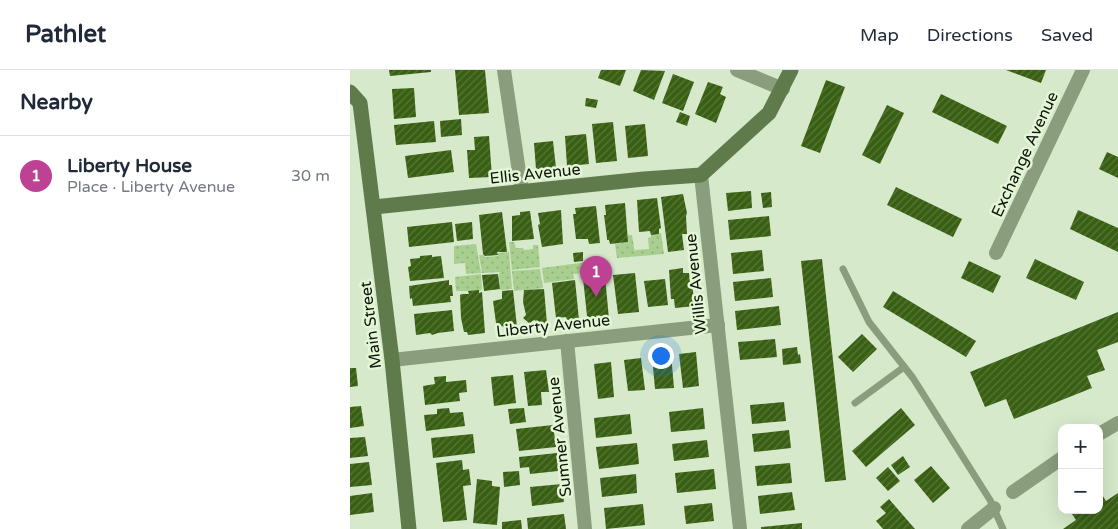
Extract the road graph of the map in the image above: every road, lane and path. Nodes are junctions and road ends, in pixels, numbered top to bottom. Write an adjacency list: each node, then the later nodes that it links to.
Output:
1 (504, 70): 8 (street)
2 (737, 70): 5 (street)
3 (791, 70): 5 (street)
4 (1083, 70): 10 (street, Exchange Avenue)
5 (783, 88): 7 (street)
6 (350, 92): 9 (street, Main Street)
7 (700, 175): 8 (street, Ellis Avenue); 12 (street, Willis Avenue)
8 (522, 192): 9 (street, Ellis Avenue)
9 (374, 207): 14 (street, Main Street)
10 (996, 253)
11 (843, 269): 15 (lane)
12 (718, 325): 13 (street, Liberty Avenue); 24 (street, Willis Avenue)
13 (567, 341): 14 (street, Liberty Avenue); 23 (street, Sumner Avenue)
14 (392, 360): 22 (street, Main Street)
15 (904, 367): 16 (lane); 21 (lane)
16 (854, 403)
17 (1118, 422): 18 (street)
18 (1103, 431)
19 (1058, 461): 20 (street)
20 (1013, 492)
21 (994, 508): 25 (street); 26 (lane)
22 (409, 529)
23 (586, 529)
24 (740, 529)
25 (968, 529)
26 (1003, 529)

